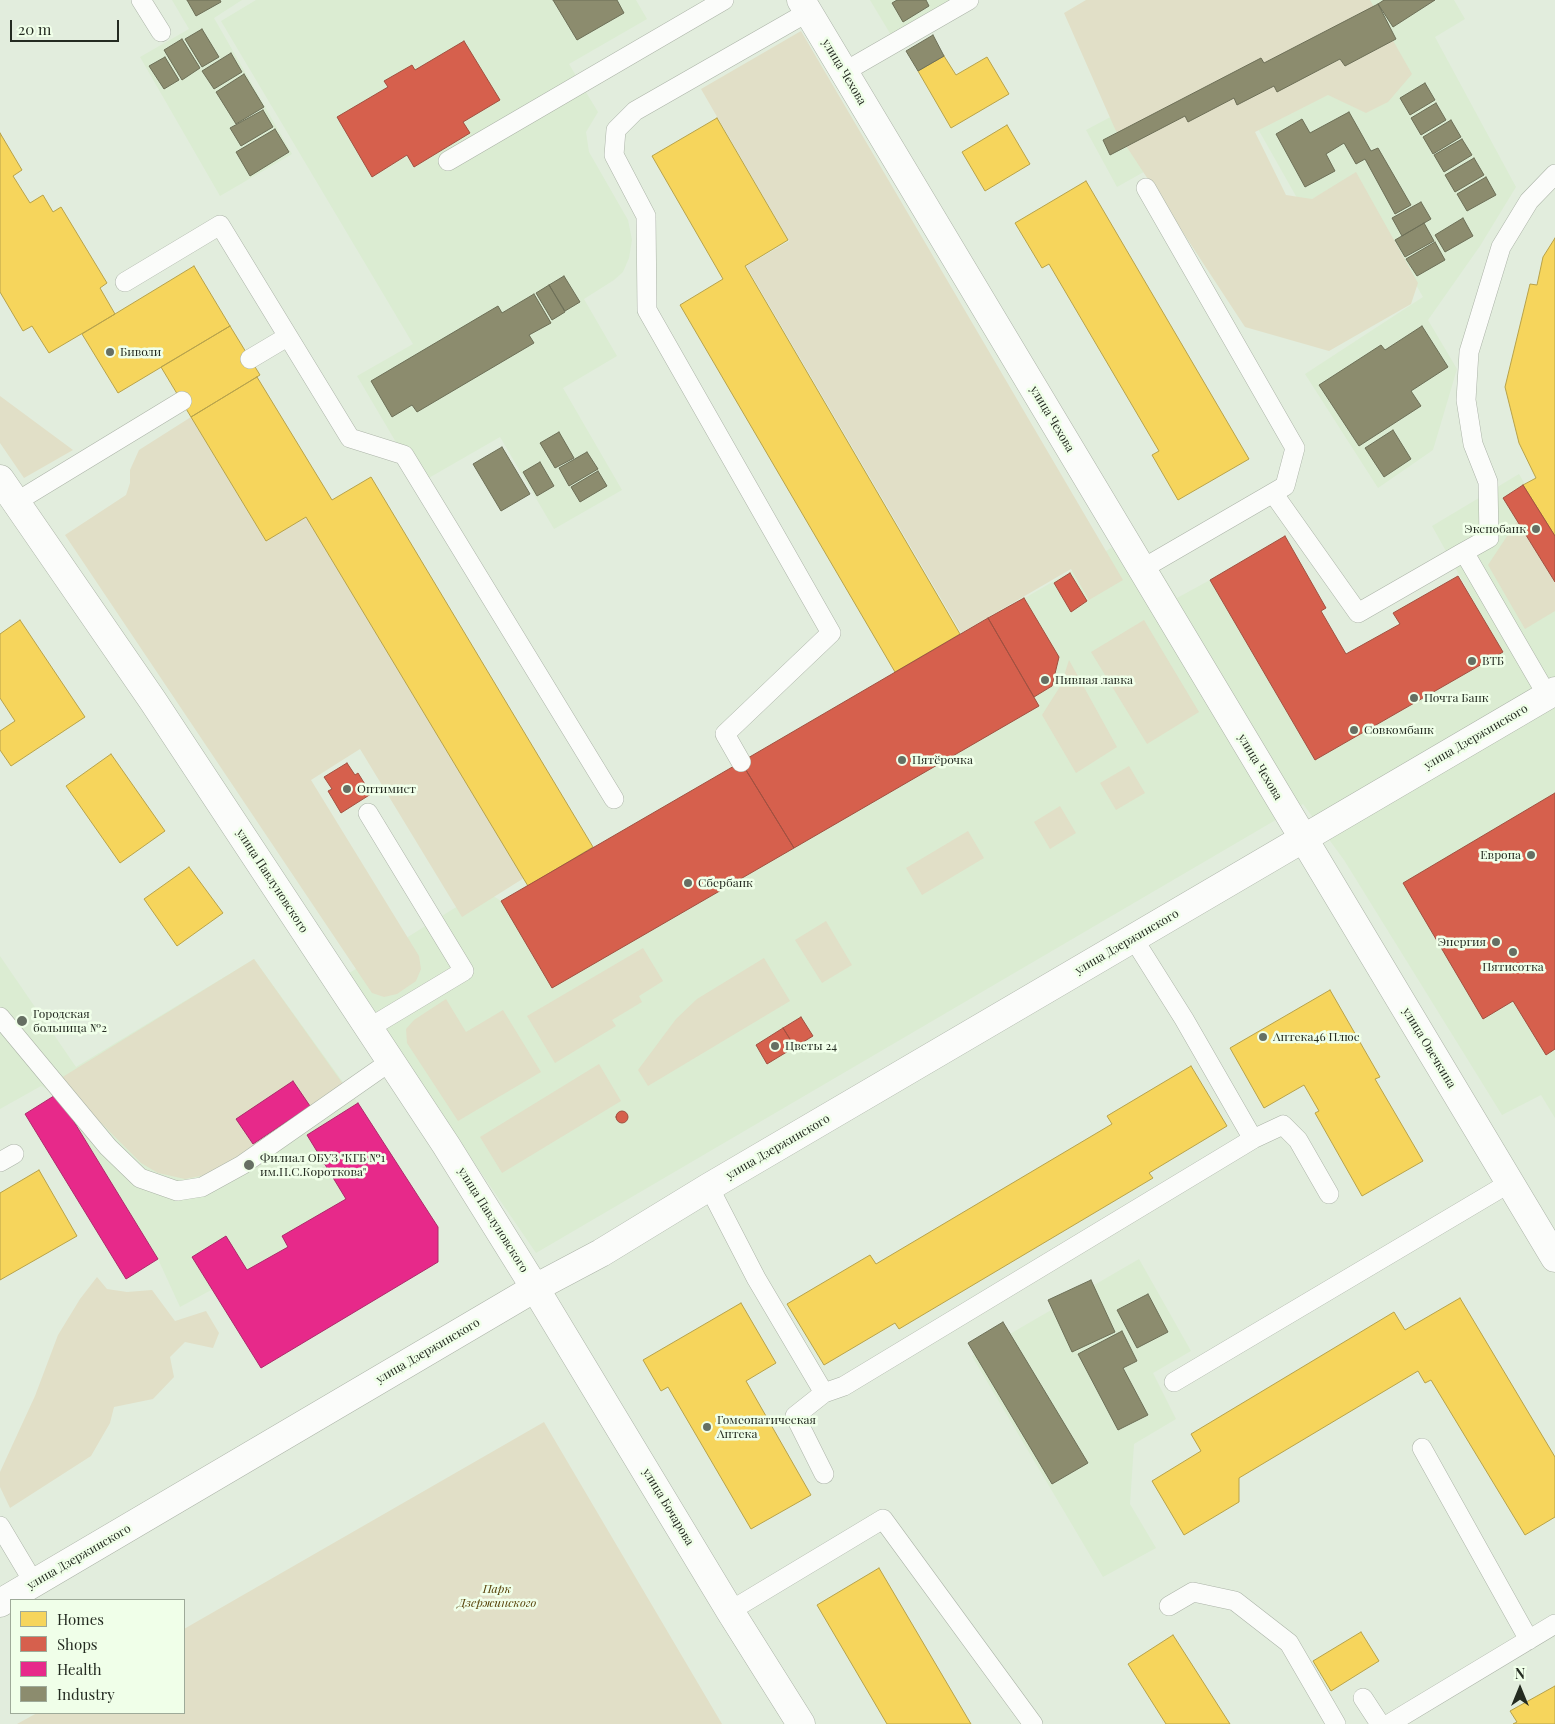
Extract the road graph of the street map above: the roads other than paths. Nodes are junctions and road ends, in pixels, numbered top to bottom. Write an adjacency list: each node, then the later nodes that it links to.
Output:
1 (142, 0): 5 (lane)
2 (724, 0): 7 (lane)
3 (969, 0): 6 (lane)
4 (805, 6): 6 (street, улица Чехова); 20 (lane)
5 (161, 32)
6 (844, 72): 18 (street, улица Чехова)
7 (448, 162)
8 (1555, 174): 17 (lane)
9 (1146, 188): 15 (lane)
10 (125, 282): 11 (lane)
11 (287, 337): 12 (lane); 21 (lane)
12 (250, 359)
13 (182, 401): 16 (lane)
14 (0, 479): 16 (street, улица Павлуновского)
15 (1273, 493): 17 (lane); 18 (lane)
16 (16, 502): 26 (street, улица Павлуновского)
17 (1464, 552): 19 (lane)
18 (1142, 569): 23 (street, улица Чехова)
19 (1551, 693): 23 (street, улица Дзержинского)
20 (741, 762)
21 (614, 800)
22 (368, 813): 26 (lane)
23 (1303, 839): 24 (street, улица Дзержинского); 29 (street, улица Овечкина)
24 (1133, 938): 28 (lane); 30 (street, улица Дзержинского)
25 (0, 1017): 27 (lane)
26 (369, 1028): 27 (street, улица Павлуновского)
27 (391, 1061): 33 (street, улица Павлуновского)
28 (1253, 1139): 31 (lane); 35 (lane)
29 (1511, 1182): 32 (street, улица Овечкина); 34 (lane)
30 (709, 1187): 33 (street, улица Дзержинского); 35 (lane)
31 (1330, 1194)
32 (1555, 1258)
33 (536, 1288): 39 (street, улица Дзержинского); 42 (street, улица Бочарова)
34 (1174, 1382)
35 (824, 1393): 37 (lane)
36 (1422, 1448): 44 (lane)
37 (824, 1474)
38 (0, 1526): 39 (lane)
39 (34, 1583): 40 (street, улица Дзержинского)
40 (0, 1603)
41 (1169, 1606): 48 (lane)
42 (730, 1611): 46 (street, улица Бочарова); 47 (lane)
43 (1555, 1624): 44 (lane)
44 (1529, 1640): 50 (lane)
45 (1364, 1698): 49 (lane)
46 (801, 1724)
47 (1033, 1724)
48 (1336, 1724)
49 (1380, 1724)
50 (1389, 1724)

